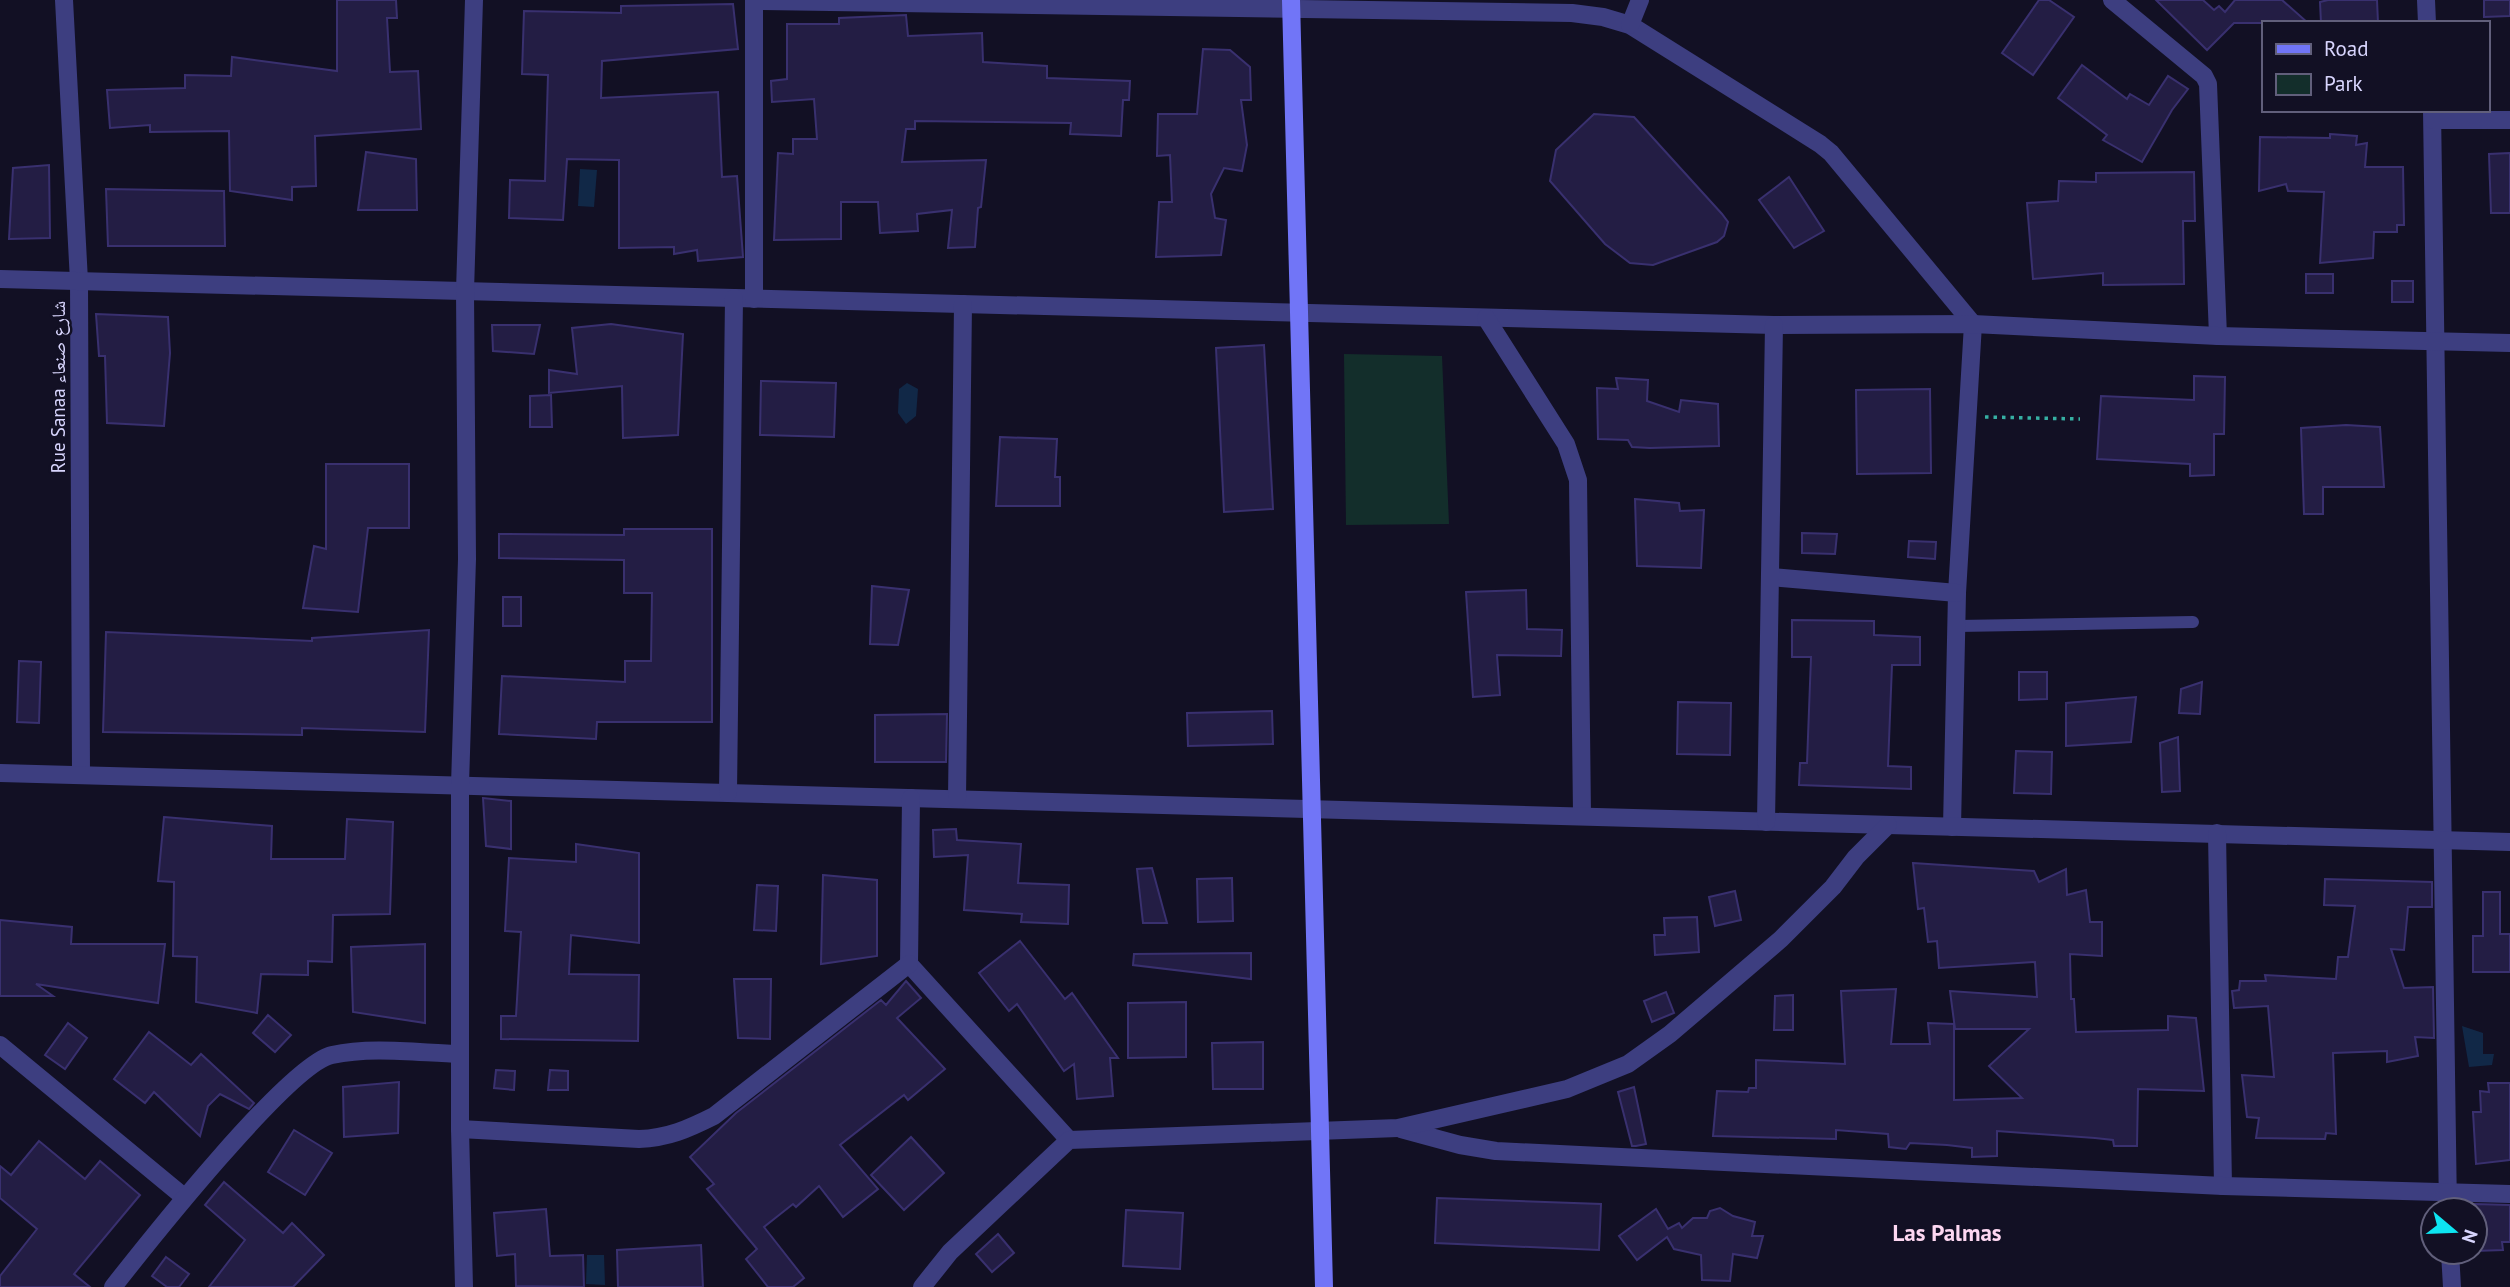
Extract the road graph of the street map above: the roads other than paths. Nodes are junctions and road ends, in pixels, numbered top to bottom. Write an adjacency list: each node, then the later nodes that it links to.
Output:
1 (64, 0): 14 (street, Rue Sanaa شارع صنعاء)
2 (474, 0): 15 (street)
3 (1640, 0): 10 (street)
4 (2112, 0): 23 (street)
5 (2426, 0): 9 (street)
6 (754, 1): 7 (street); 17 (street)
7 (1006, 2): 8 (street)
8 (1291, 4): 10 (street); 19 (main road)
9 (2427, 21)
10 (1630, 25): 21 (street)
11 (2432, 115): 12 (street); 24 (street)
12 (2510, 120)
13 (0, 279): 14 (street)
14 (79, 281): 15 (street); 31 (street, Rue Sanaa شارع صنعاء)
15 (466, 291): 16 (street); 32 (street)
16 (734, 298): 17 (street); 33 (street)
17 (754, 299): 18 (street)
18 (963, 304): 19 (street); 35 (street)
19 (1299, 313): 20 (street); 36 (main road)
20 (1486, 318): 22 (street); 37 (street)
21 (1973, 324): 22 (street); 23 (street); 27 (street)
22 (1774, 325): 26 (street)
23 (2218, 336): 24 (street)
24 (2437, 342): 25 (street); 42 (street)
25 (2510, 343)
26 (1771, 577): 27 (street); 38 (street)
27 (1957, 593): 29 (street)
28 (2193, 622): 29 (lane)
29 (1957, 626): 40 (street)
30 (0, 773): 31 (street)
31 (81, 775): 32 (street)
32 (460, 785): 33 (street); 46 (street)
33 (728, 793): 34 (street)
34 (911, 798): 35 (street); 44 (street)
35 (957, 799): 36 (street)
36 (1312, 809): 37 (street); 49 (main road)
37 (1582, 814): 38 (street)
38 (1766, 822): 39 (street)
39 (1888, 825): 40 (street); 47 (street)
40 (1952, 827): 41 (street)
41 (2217, 833): 42 (street); 51 (street)
42 (2444, 840): 43 (street); 53 (street)
43 (2510, 842)
44 (909, 964): 48 (street); 50 (street)
45 (0, 1045): 54 (street)
46 (460, 1054): 48 (street); 54 (street)
47 (1398, 1128): 49 (street); 51 (street)
48 (460, 1129): 59 (street)
49 (1320, 1131): 50 (street); 61 (main road)
50 (1069, 1140): 60 (street)
51 (2223, 1186): 56 (street)
52 (2510, 1194): 55 (street)
53 (2448, 1196)
54 (184, 1197): 58 (street)
55 (2489, 1197)
56 (2419, 1200)
57 (2451, 1266): 62 (street)
58 (113, 1287)
59 (464, 1287)
60 (922, 1287)
61 (1324, 1287)
62 (2452, 1287)

